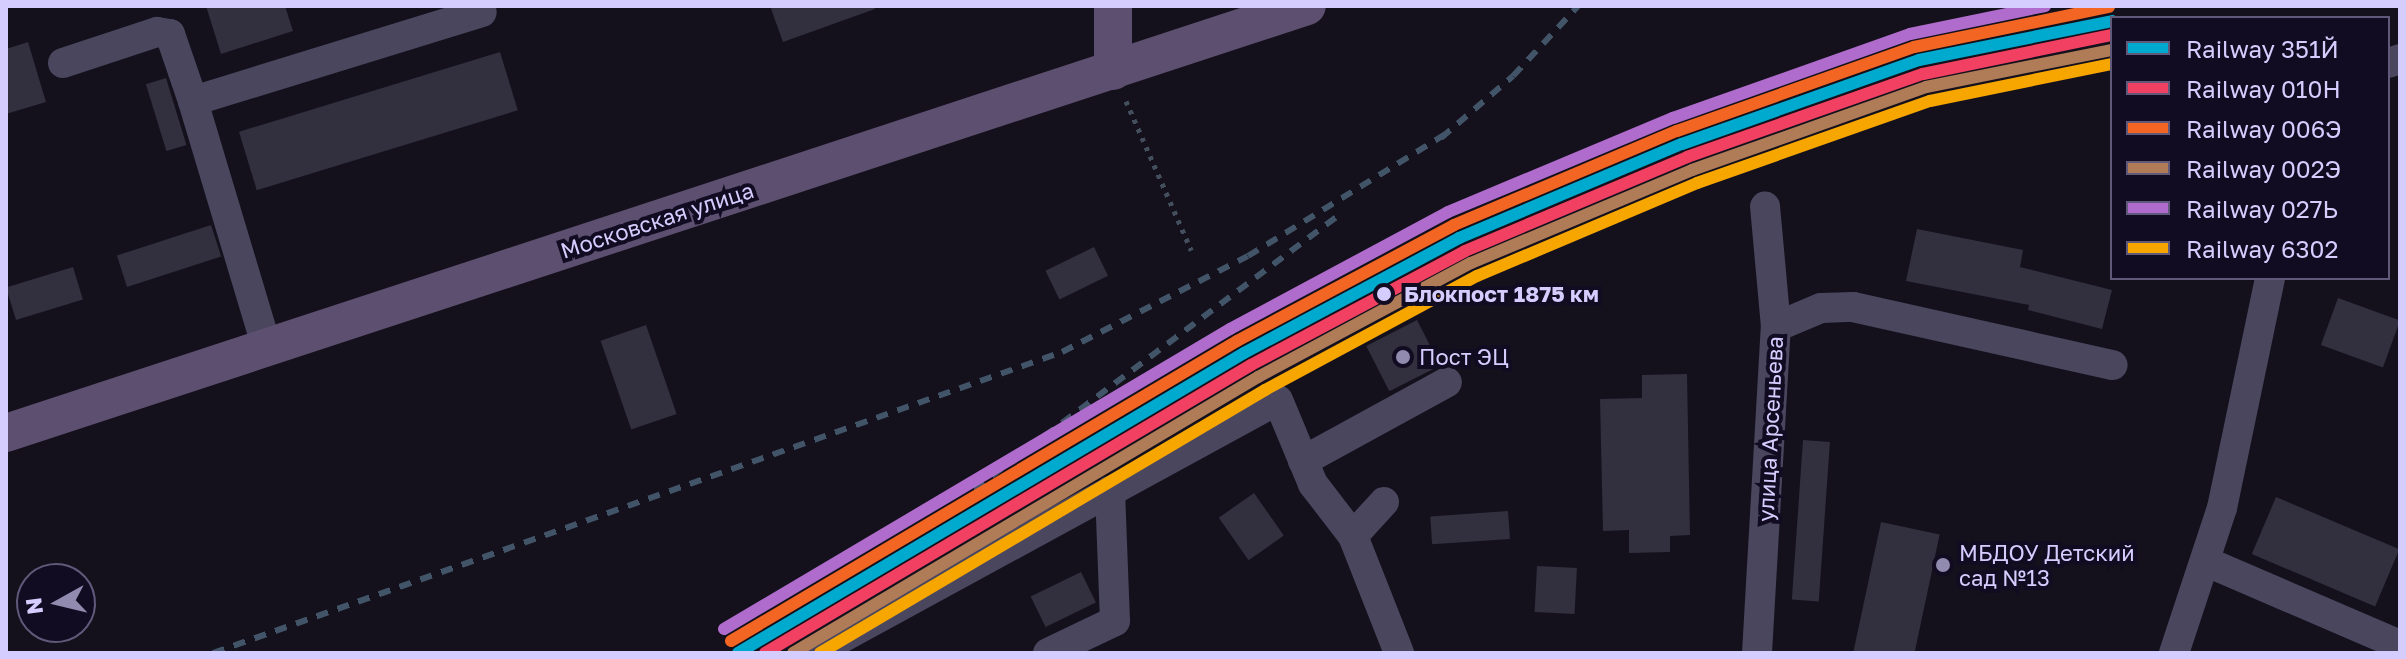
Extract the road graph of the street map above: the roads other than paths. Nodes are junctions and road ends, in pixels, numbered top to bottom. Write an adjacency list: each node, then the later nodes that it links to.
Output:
1 (1113, 6): 5 (main road)
2 (1307, 6): 5 (main road, Московская улица)
3 (482, 12): 6 (street)
4 (63, 63): 6 (street)
5 (1113, 71): 10 (main road, Московская улица)
6 (193, 101): 10 (street)
7 (1765, 206): 9 (street, улица Арсеньева)
8 (2270, 280): 18 (street)
9 (1776, 327): 11 (street); 23 (street, улица Арсеньева)
10 (267, 348): 13 (main road, Московская улица)
11 (2113, 365)
12 (1447, 382): 14 (street)
13 (6, 433)
14 (1303, 461): 15 (street); 17 (street)
15 (1110, 491): 20 (street); 21 (street)
16 (1384, 502): 17 (street)
17 (1353, 536): 22 (street)
18 (2207, 562): 19 (street); 24 (street)
19 (2400, 645)
20 (814, 653)
21 (1048, 653)
22 (1399, 653)
23 (1757, 653)
24 (2174, 653)

